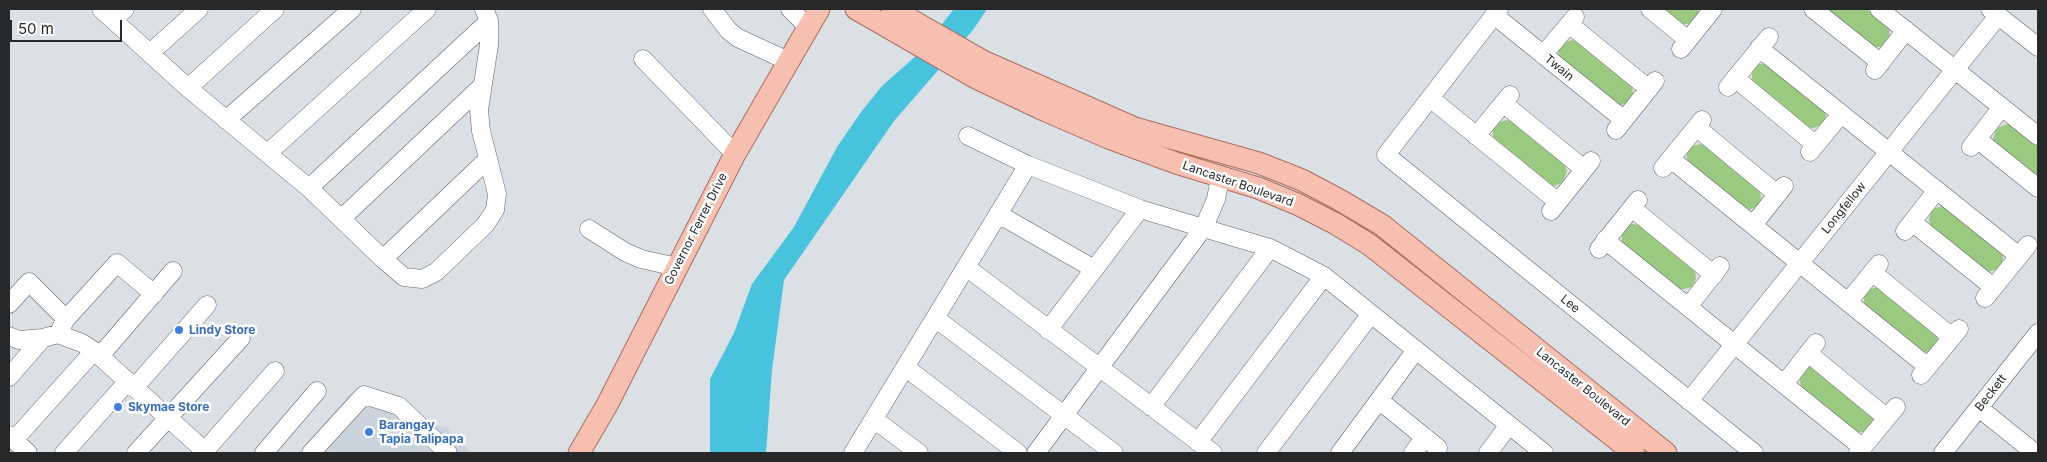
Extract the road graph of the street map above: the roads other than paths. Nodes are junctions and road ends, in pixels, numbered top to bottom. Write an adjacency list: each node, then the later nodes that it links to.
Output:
1 (199, 9): 21 (street)
2 (275, 9): 27 (street)
3 (352, 9): 32 (street)
4 (427, 9): 37 (street)
5 (712, 9): 24 (street)
6 (790, 9): 18 (street)
7 (819, 9): 18 (main road, Governor Ferrer Drive)
8 (856, 9): 30 (main road, Lancaster Boulevard)
9 (892, 9): 30 (main road, Lancaster Boulevard)
10 (1650, 9): 11 (street)
11 (1712, 9)
12 (1813, 9): 19 (street)
13 (1880, 9): 19 (street)
14 (113, 12): 21 (street)
15 (1497, 12): 22 (street, Twain); 28 (street)
16 (1994, 12): 20 (street); 25 (street, Longfellow)
17 (486, 15): 26 (street); 42 (street)
18 (808, 27): 24 (main road, Governor Ferrer Drive)
19 (1906, 30): 25 (street)
20 (2038, 47)
21 (150, 53): 27 (street)
22 (1543, 55): 22 (street, Twain)
23 (643, 59): 38 (street)
24 (788, 61): 38 (main road, Governor Ferrer Drive)
25 (1955, 69): 29 (street); 36 (street, Longfellow)
26 (482, 86): 39 (street); 47 (street)
27 (188, 88): 32 (street)
28 (1430, 98): 34 (street); 81 (street, Lee)
29 (2002, 107): 35 (street); 43 (street)
30 (1071, 112): 41 (main road, Lancaster Boulevard); 112 (main road, Lancaster Boulevard)
31 (1841, 114): 31 (street); 36 (street)
32 (226, 120): 37 (street)
33 (968, 136): 40 (street)
34 (1476, 136): 34 (street)
35 (2038, 136)
36 (1889, 152): 44 (street); 53 (street, Longfellow)
37 (268, 153): 42 (street)
38 (735, 154): 54 (main road, Governor Ferrer Drive)
39 (488, 159): 52 (street); 52 (street)
40 (1028, 165): 45 (street); 46 (street)
41 (1220, 178): 49 (street); 111 (main road, Lancaster Boulevard)
42 (309, 188): 47 (street)
43 (2038, 188)
44 (1937, 190): 44 (street)
45 (1140, 209): 49 (street); 56 (street)
46 (998, 214): 55 (street); 56 (street)
47 (341, 219): 52 (street)
48 (1753, 225): 48 (street); 53 (street)
49 (1204, 228): 51 (street); 75 (street)
50 (589, 229): 54 (street)
51 (1270, 248): 58 (street); 83 (street)
52 (383, 259)
53 (1800, 263): 60 (street); 71 (street, Longfellow)
54 (676, 267): 99 (main road, Governor Ferrer Drive)
55 (966, 267): 65 (street); 67 (street)
56 (1094, 270): 67 (street)
57 (173, 271): 59 (street)
58 (1324, 276): 64 (street); 90 (street)
59 (154, 294): 66 (street); 73 (street)
60 (1848, 302): 60 (street)
61 (9, 304): 66 (street)
62 (207, 305): 78 (street)
63 (1688, 307): 63 (street); 71 (street)
64 (1371, 314): 72 (street); 106 (street)
65 (935, 318): 74 (street); 85 (street)
66 (56, 330): 68 (street); 73 (street); 77 (street)
67 (1048, 330): 75 (street)
68 (9, 336)
69 (240, 338): 86 (street)
70 (2036, 342): 84 (street, Beckett)
71 (1734, 344): 79 (street); 81 (street, Longfellow)
72 (1416, 350): 82 (street); 88 (street)
73 (97, 354): 78 (street); 89 (street)
74 (905, 368): 87 (street); 102 (street)
75 (1100, 368): 83 (street); 85 (street)
76 (275, 371): 95 (street)
77 (9, 377)
78 (131, 384): 86 (street); 93 (street)
79 (1784, 384): 91 (street); 91 (street)
80 (317, 391): 96 (street)
81 (1689, 400): 113 (street, Lee)
82 (1380, 401): 107 (street); 108 (street)
83 (1151, 407): 90 (street)
84 (1979, 408): 114 (street, Beckett); 115 (street)
85 (1064, 416): 103 (street); 104 (street)
86 (168, 418): 94 (street); 95 (street)
87 (874, 419): 100 (street); 101 (street)
88 (1509, 425): 109 (street); 110 (street)
89 (11, 438): 92 (street)
90 (1198, 442): 105 (street)
91 (1860, 451)
92 (28, 453)
93 (64, 453)
94 (136, 453)
95 (205, 453)
96 (264, 453)
97 (311, 453): 98 (street)
98 (448, 453)
99 (579, 453)
100 (853, 453)
101 (919, 453)
102 (1018, 453)
103 (1036, 453)
104 (1114, 453)
105 (1213, 453)
106 (1266, 453)
107 (1340, 453)
108 (1413, 453)
109 (1488, 453)
110 (1544, 453)
111 (1634, 453)
112 (1666, 453)
113 (1754, 453)
114 (1943, 453)
115 (2035, 453)

